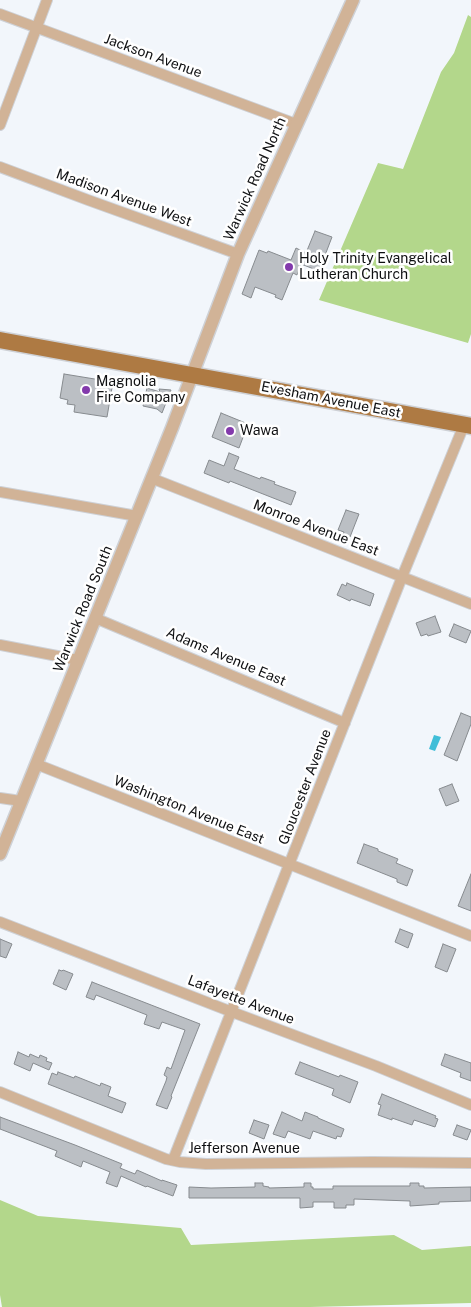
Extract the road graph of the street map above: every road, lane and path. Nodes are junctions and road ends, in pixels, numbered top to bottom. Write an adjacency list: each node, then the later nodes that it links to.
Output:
1 (47, 0): 4 (street)
2 (353, 0): 5 (street, Warwick Road North)
3 (0, 14): 4 (street, Jackson Avenue)
4 (37, 28): 5 (street, Jackson Avenue); 6 (street)
5 (296, 124): 8 (street, Warwick Road North)
6 (0, 125)
7 (0, 167): 8 (street, Madison Avenue West)
8 (238, 254): 10 (street, Warwick Road North)
9 (0, 340): 10 (main road, Evesham Avenue East)
10 (192, 374): 11 (main road, Evesham Avenue East); 12 (street, Warwick Road South)
11 (467, 425): 15 (street, Gloucester Avenue)
12 (151, 478): 14 (street, Warwick Road South); 15 (street, Monroe Avenue East)
13 (0, 492): 14 (street)
14 (137, 516): 17 (street, Warwick Road South)
15 (402, 577): 16 (street, Monroe Avenue East); 20 (street, Gloucester Avenue)
16 (471, 604)
17 (95, 618): 19 (street, Warwick Road South); 20 (street, Adams Avenue East)
18 (0, 645): 19 (street)
19 (78, 660): 21 (street, Warwick Road South)
20 (345, 723): 25 (street, Gloucester Avenue)
21 (36, 764): 23 (street, Warwick Road South); 25 (street, Washington Avenue East)
22 (0, 798): 23 (street)
23 (21, 801): 24 (street, Warwick Road South)
24 (0, 854)
25 (290, 864): 27 (street, Washington Avenue East); 28 (street, Gloucester Avenue)
26 (0, 922): 28 (street, Lafayette Avenue)
27 (471, 936)
28 (232, 1012): 30 (street, Lafayette Avenue); 31 (street, Gloucester Avenue)
29 (0, 1092): 31 (street, Jefferson Avenue)
30 (471, 1105)
31 (173, 1160): 32 (street, Jefferson Avenue)
32 (471, 1163)

